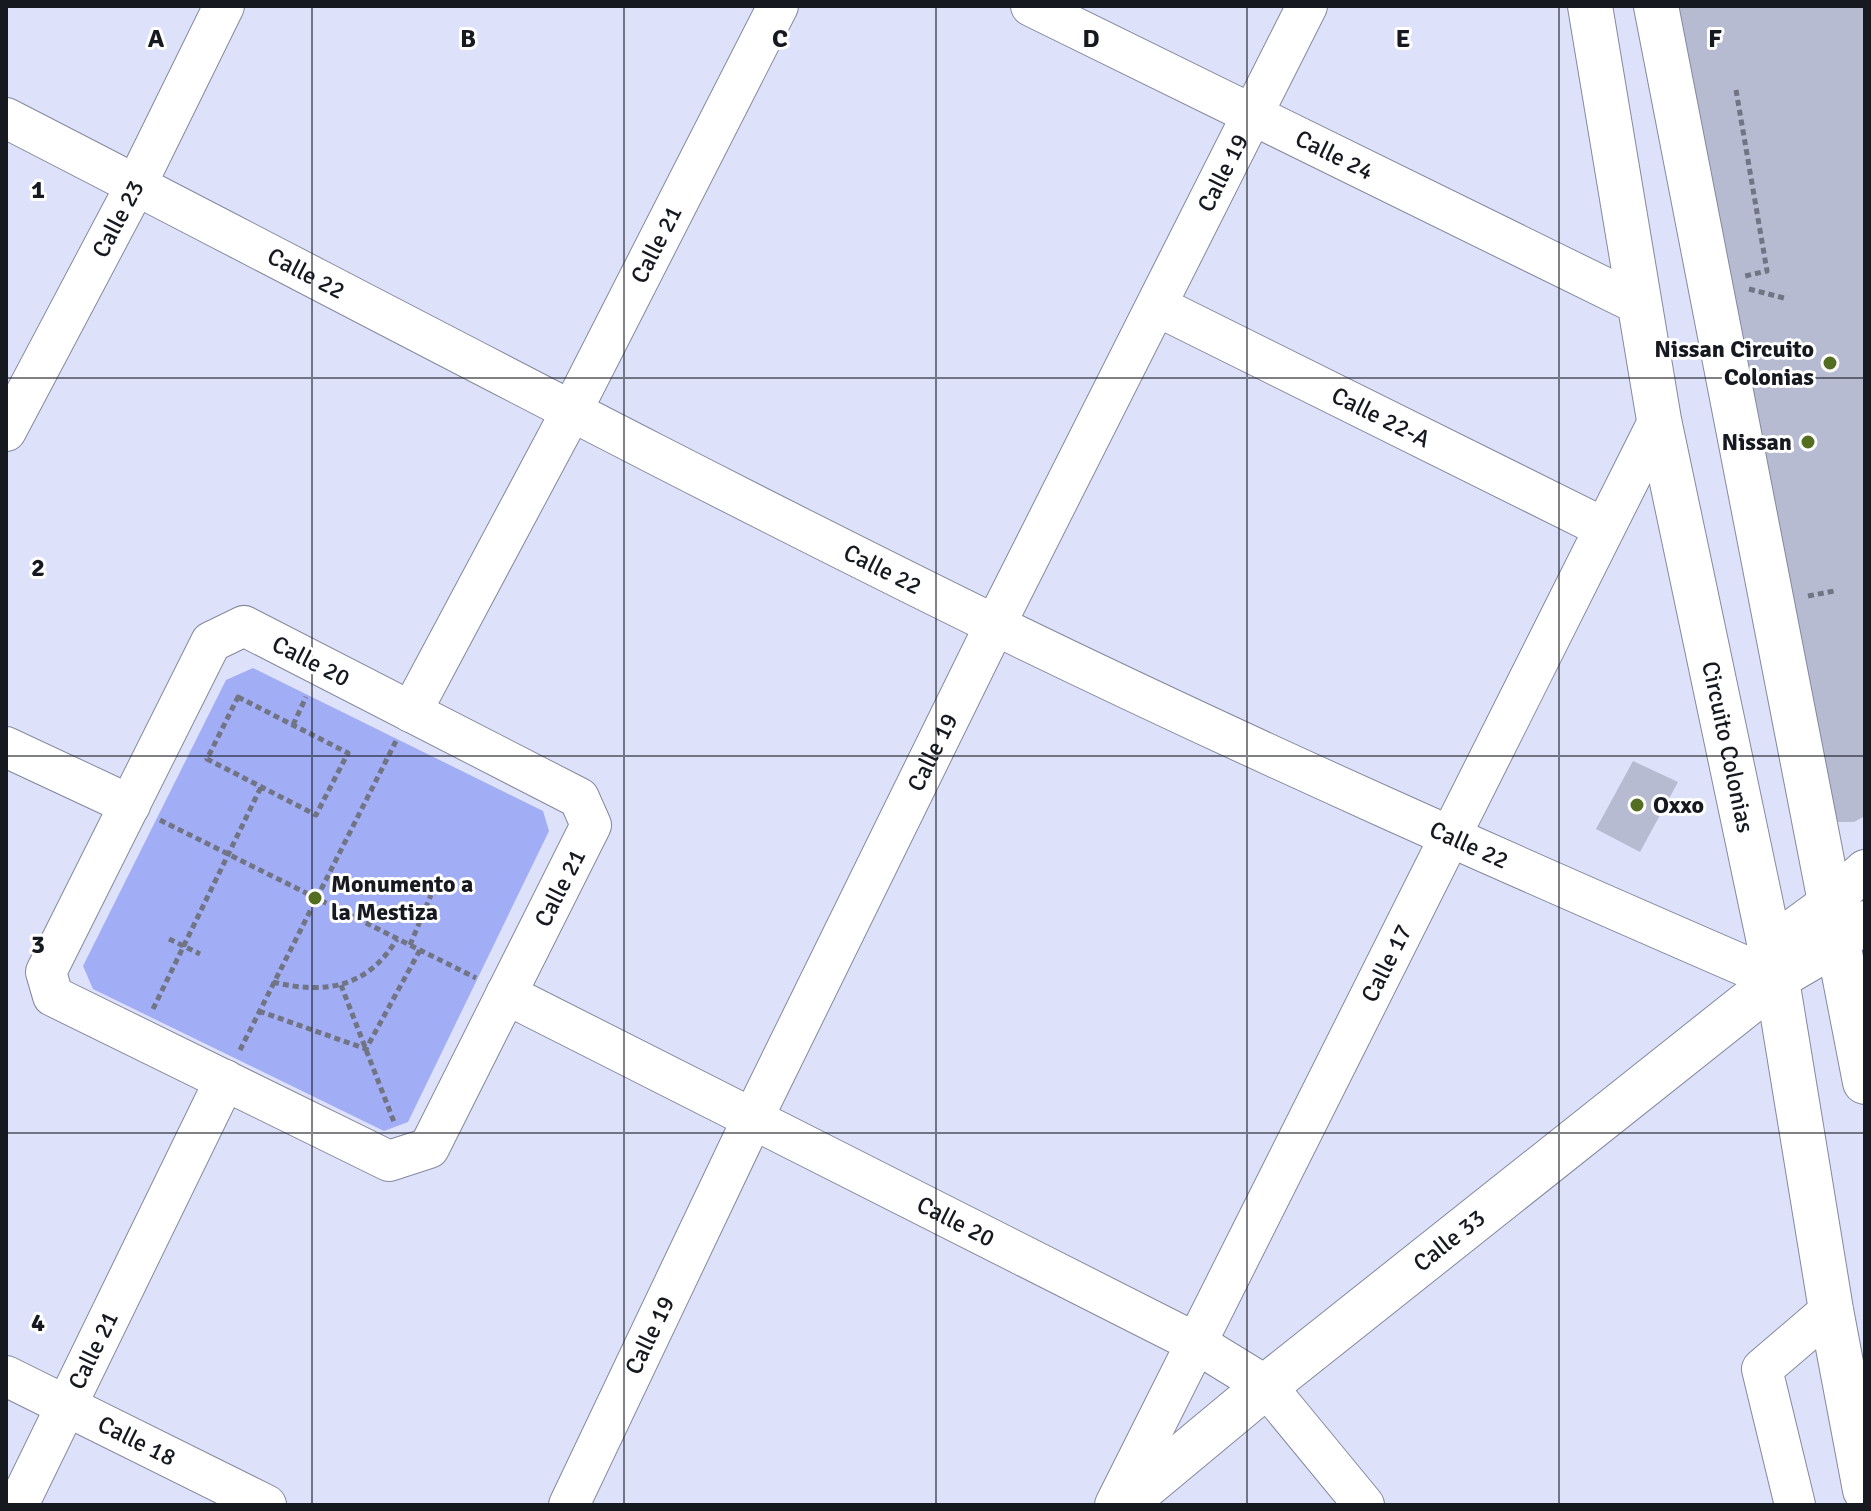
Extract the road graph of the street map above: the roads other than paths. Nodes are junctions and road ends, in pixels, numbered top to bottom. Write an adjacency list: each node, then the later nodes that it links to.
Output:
1 (224, 6): 9 (street, Calle 23)
2 (778, 6): 12 (street, Calle 21)
3 (1031, 6): 7 (street, Calle 24)
4 (1307, 6): 7 (street, Calle 19)
5 (1590, 6): 10 (main road, Circuito Colonias)
6 (1656, 6): 22 (main road)
7 (1253, 117): 10 (street, Calle 24); 11 (street, Calle 19)
8 (6, 118): 9 (street, Calle 22)
9 (136, 185): 12 (street, Calle 22); 14 (street, Calle 23)
10 (1638, 304): 13 (main road, Circuito Colonias)
11 (1157, 306): 15 (street, Calle 22-A); 16 (street, Calle 19)
12 (571, 412): 16 (street, Calle 22); 17 (street, Calle 21)
13 (1659, 420): 15 (street, Calle 17); 23 (main road, Circuito Colonias)
14 (6, 431)
15 (1604, 528): 20 (street, Calle 17)
16 (995, 625): 20 (street, Calle 22); 27 (street, Calle 19)
17 (405, 723): 19 (street, Calle 20); 24 (street, Calle 21)
18 (6, 747): 19 (street)
19 (130, 805): 25 (street)
20 (1449, 837): 23 (street, Calle 22); 29 (street, Calle 17)
21 (1865, 870): 22 (street)
22 (1844, 923): 23 (street); 26 (main road)
23 (1774, 963): 28 (main road, Circuito Colonias); 31 (main road, Calle 33)
24 (506, 994): 25 (street, Calle 21); 27 (street, Calle 20)
25 (230, 1071): 32 (street, Calle 21)
26 (1865, 1082)
27 (752, 1120): 29 (street, Calle 20); 36 (street, Calle 19)
28 (1831, 1310): 33 (main road, Circuito Colonias); 40 (street)
29 (1196, 1343): 31 (street, Calle 20); 37 (street, Calle 17)
30 (6, 1376): 32 (street, Calle 18)
31 (1266, 1386): 38 (main road, Calle 33); 39 (street, Calle 20)
32 (68, 1407): 34 (street, Calle 21); 35 (street, Calle 18)
33 (1865, 1490)
34 (18, 1505)
35 (266, 1505)
36 (569, 1505)
37 (1115, 1505)
38 (1123, 1505)
39 (1364, 1505)
40 (1795, 1505)

